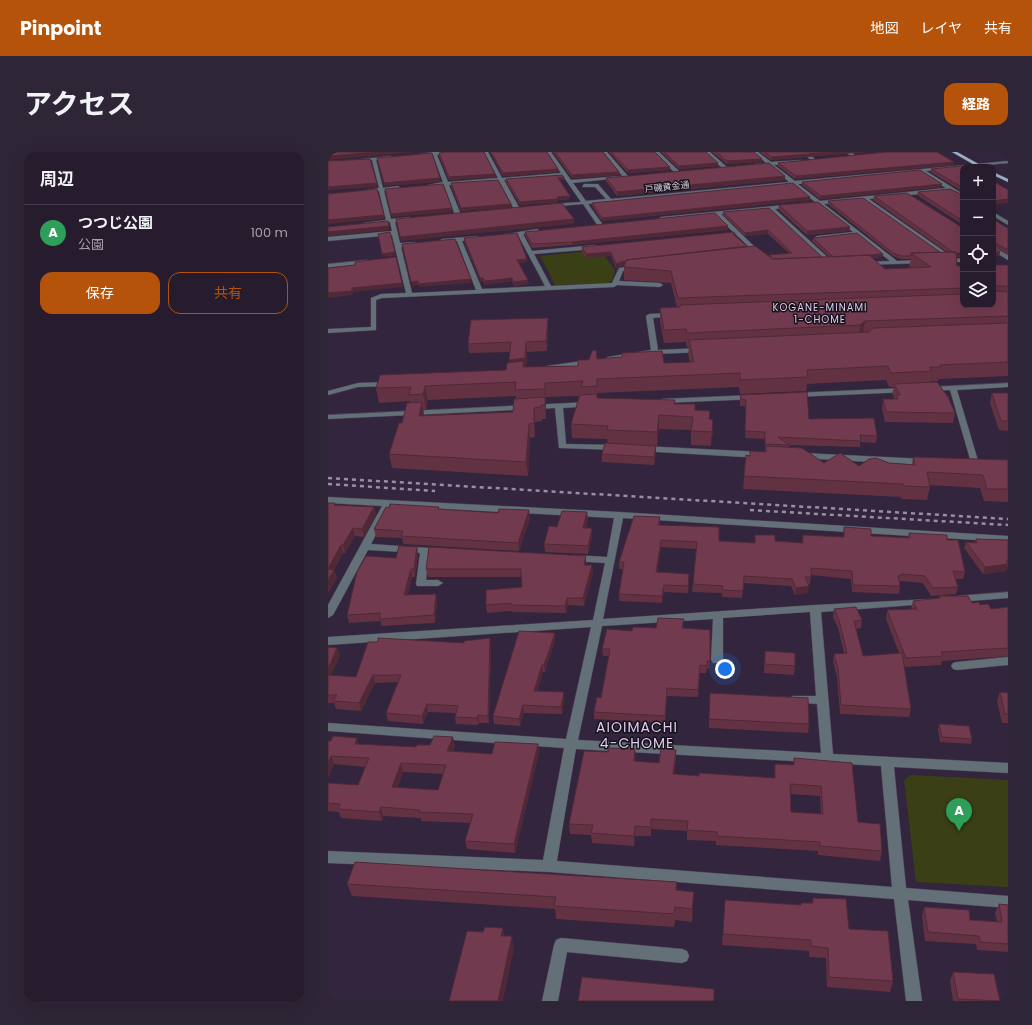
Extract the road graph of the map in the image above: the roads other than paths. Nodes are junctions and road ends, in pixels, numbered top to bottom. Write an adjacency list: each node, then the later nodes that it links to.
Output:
1 (453, 152): 11 (street)
2 (486, 152): 38 (street)
3 (549, 152): 34 (street)
4 (606, 152): 37 (street)
5 (656, 152): 31 (street)
6 (707, 152): 29 (street)
7 (755, 152): 22 (street)
8 (804, 152): 20 (street)
9 (848, 152): 14 (street)
10 (954, 152): 23 (main road)
11 (434, 153): 12 (street); 42 (street)
12 (412, 155)
13 (862, 155): 14 (street)
14 (854, 156): 16 (street)
15 (396, 157): 17 (street)
16 (841, 157)
17 (374, 159): 19 (street); 47 (street)
18 (821, 159): 20 (street)
19 (351, 160)
20 (814, 160): 22 (street)
21 (1008, 162): 24 (street, 戸磯黄金通)
22 (770, 164): 25 (street); 41 (street)
23 (976, 164)
24 (994, 164)
25 (748, 166)
26 (732, 167): 29 (street)
27 (960, 167): 30 (street, 戸磯黄金通)
28 (718, 168): 29 (street)
29 (725, 168)
30 (920, 170): 41 (street, 戸磯黄金通); 46 (street)
31 (676, 172): 32 (street); 33 (street)
32 (683, 172)
33 (669, 173)
34 (564, 174): 38 (street); 40 (street)
35 (996, 175): 39 (main road)
36 (634, 176): 37 (street)
37 (626, 177): 40 (street)
38 (501, 179): 42 (street); 61 (street)
39 (1008, 181)
40 (570, 182): 44 (street)
41 (794, 182): 54 (street, 戸磯黄金通); 57 (street)
42 (446, 184): 43 (street); 66 (street)
43 (425, 186)
44 (574, 187): 48 (street); 50 (street)
45 (404, 188): 47 (street)
46 (951, 189): 51 (street); 52 (street)
47 (382, 190): 49 (street); 70 (street)
48 (600, 190): 50 (street); 54 (street)
49 (359, 192)
50 (577, 192): 56 (street)
51 (908, 193): 53 (street); 55 (street)
52 (960, 194)
53 (864, 198): 57 (street); 100 (street)
54 (609, 200): 56 (street, 戸磯黄金通)
55 (920, 201)
56 (584, 202): 58 (street, 戸磯黄金通); 74 (street)
57 (820, 202): 59 (street); 81 (street)
58 (547, 206)
59 (770, 207): 63 (street); 85 (street)
60 (524, 208): 61 (street)
61 (517, 209): 62 (street)
62 (510, 210)
63 (716, 213): 69 (street); 78 (street)
64 (466, 214): 66 (street)
65 (451, 215): 66 (street)
66 (458, 215)
67 (996, 216): 71 (street)
68 (414, 219): 70 (street)
69 (654, 219)
70 (391, 221): 72 (street); 77 (street)
71 (1008, 223)
72 (358, 224)
73 (608, 224): 74 (street)
74 (600, 225): 75 (street)
75 (592, 226)
76 (542, 231): 79 (street)
77 (394, 232): 84 (street); 89 (street)
78 (736, 232): 80 (street); 93 (street)
79 (520, 233): 82 (street); 92 (street)
80 (728, 233)
81 (859, 233): 85 (street); 101 (street)
82 (497, 236)
83 (482, 237): 86 (street)
84 (328, 239)
85 (805, 239): 103 (street)
86 (459, 240): 87 (street); 111 (street)
87 (436, 242)
88 (421, 243): 89 (street)
89 (398, 245): 95 (street)
90 (602, 246): 92 (street)
91 (996, 250): 96 (street)
92 (531, 253): 110 (street)
93 (751, 255)
94 (394, 258): 95 (street)
95 (401, 258): 112 (street)
96 (1008, 259): 98 (street)
97 (960, 260): 100 (street)
98 (996, 260)
99 (372, 261): 105 (street)
100 (954, 261): 101 (street)
101 (896, 263): 102 (street)
102 (857, 264)
103 (833, 265): 104 (street); 107 (street)
104 (841, 265)
105 (328, 266)
106 (645, 266): 108 (street)
107 (826, 266)
108 (615, 283): 109 (street); 110 (street)
109 (660, 285)
110 (548, 288): 111 (street)
111 (479, 290): 112 (street)
112 (408, 293): 114 (street)
113 (680, 315): 116 (street)
114 (328, 331)
115 (710, 350): 116 (street)
116 (655, 352): 117 (street)
117 (537, 370)
118 (396, 383): 121 (street)
119 (1008, 385): 120 (street)
120 (954, 388): 122 (street); 131 (street)
121 (328, 393)
122 (788, 395)
123 (764, 396): 124 (street)
124 (654, 402)
125 (599, 404): 126 (street)
126 (560, 406): 127 (street); 128 (street)
127 (328, 416)
128 (768, 455)
129 (792, 456): 130 (street)
130 (935, 462)
131 (974, 464)
132 (328, 500): 133 (street)
133 (388, 503): 134 (street); 136 (street)
134 (618, 515): 135 (street); 140 (street)
135 (1008, 539)
136 (364, 547): 137 (street); 144 (street)
137 (425, 550): 138 (street); 141 (street)
138 (449, 552)
139 (565, 558): 140 (street)
140 (611, 560): 146 (street)
141 (438, 583)
142 (1008, 595): 143 (street)
143 (815, 608): 145 (street); 152 (street)
144 (328, 615)
145 (718, 615): 146 (street); 148 (street)
146 (596, 622): 147 (street); 154 (street)
147 (328, 641)
148 (717, 660)
149 (1008, 662): 150 (street)
150 (957, 666)
151 (784, 698): 152 (street)
152 (823, 700): 155 (street)
153 (328, 727): 154 (street)
154 (571, 744): 155 (street); 159 (street)
155 (827, 757): 156 (street)
156 (887, 761): 157 (street); 160 (street)
157 (1008, 768)
158 (328, 858): 159 (street)
159 (548, 866): 160 (street)
160 (900, 893): 161 (street); 164 (street)
161 (1008, 902)
162 (682, 956): 163 (street)
163 (550, 1001)
164 (914, 1001)

